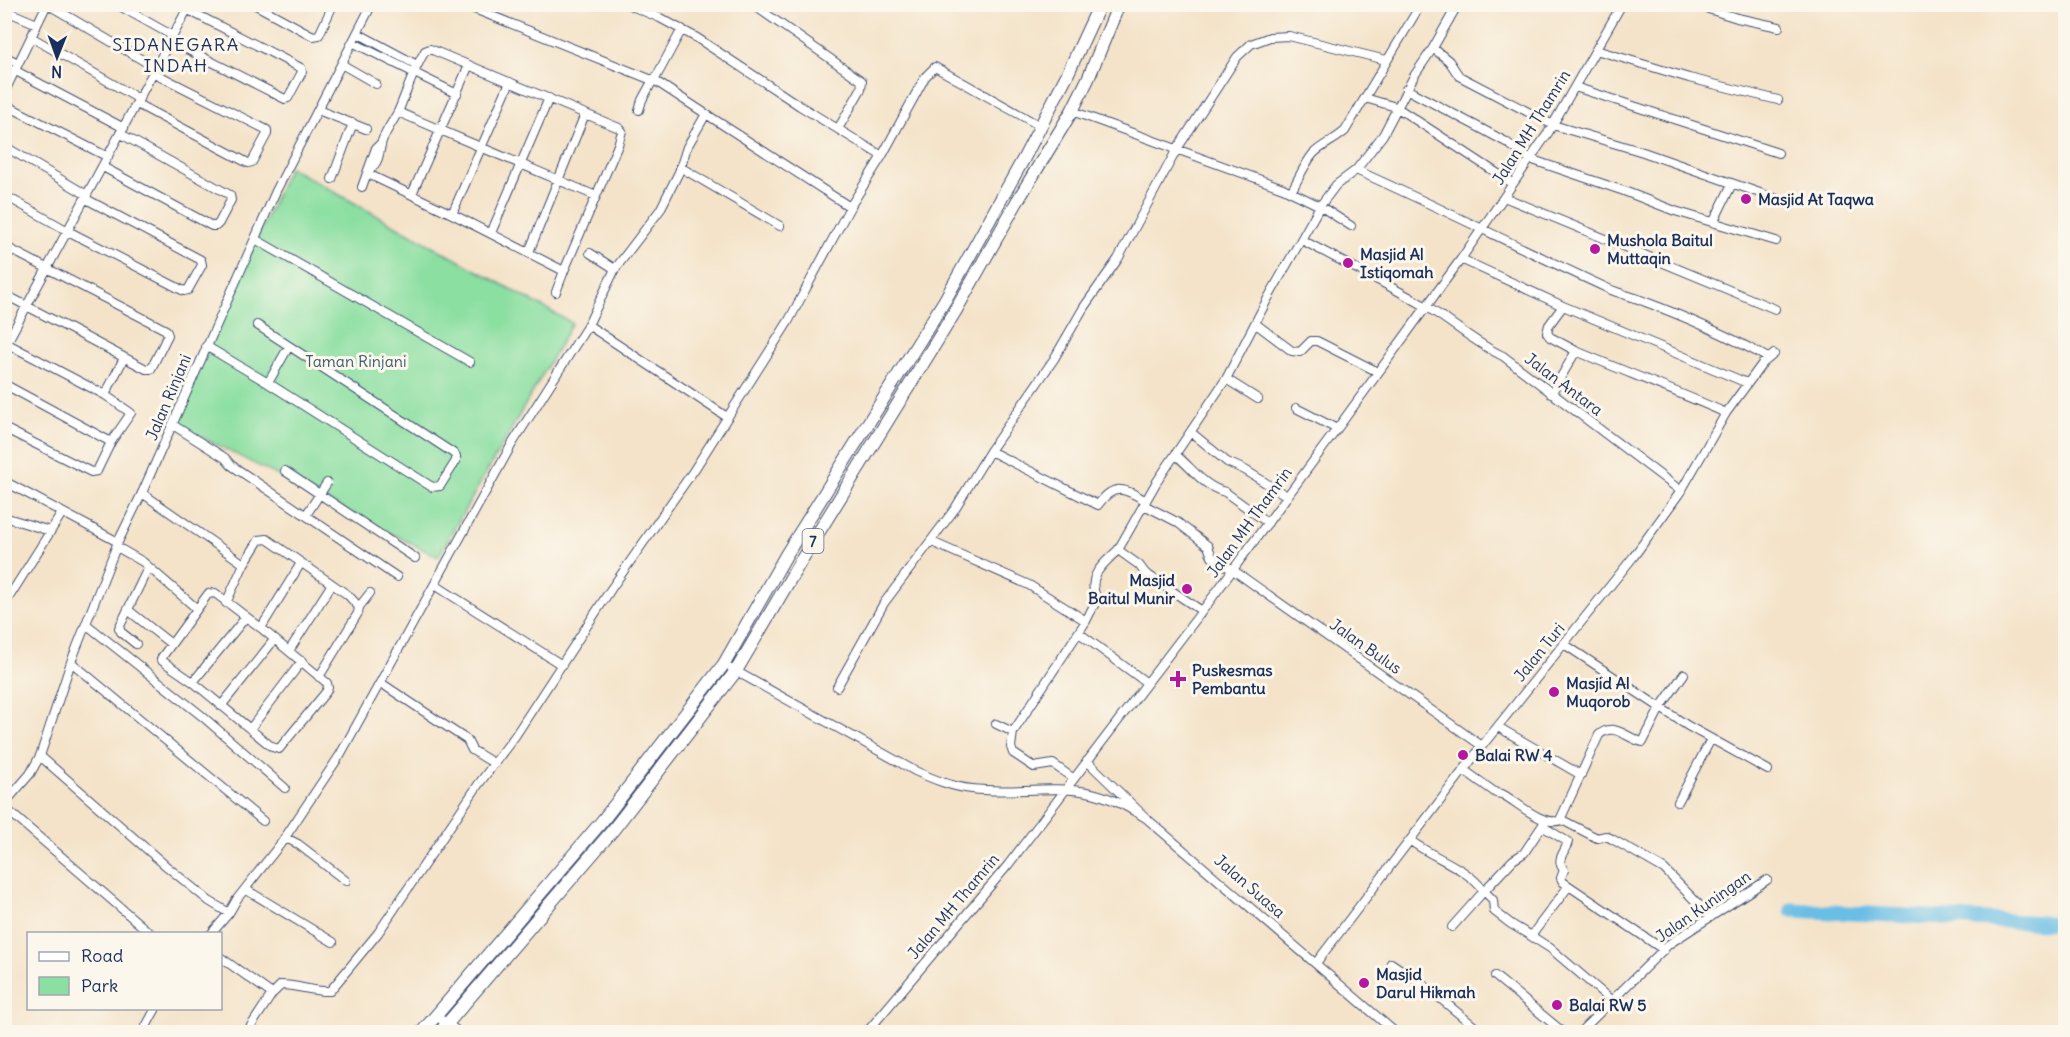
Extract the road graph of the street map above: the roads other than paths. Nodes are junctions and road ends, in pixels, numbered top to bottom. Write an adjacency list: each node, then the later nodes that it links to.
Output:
1 (47, 4): 17 (street); 32 (street)
2 (116, 4): 22 (street)
3 (254, 4): 4 (street)
4 (331, 4)
5 (372, 4): 20 (street, Jalan Rinjani)
6 (462, 4): 35 (street)
7 (627, 4): 19 (street)
8 (752, 4): 58 (street)
9 (1100, 4): 33 (highway, 7)
10 (1119, 4): 34 (highway, 7)
11 (1421, 4): 27 (street)
12 (1458, 4): 24 (street)
13 (1622, 4): 25 (street, Jalan MH Thamrin)
14 (1693, 4): 18 (street)
15 (189, 6): 22 (street); 22 (street)
16 (4, 10): 17 (street)
17 (37, 24): 21 (street)
18 (1779, 27)
19 (682, 29): 35 (street); 58 (street)
20 (358, 34): 23 (street, Jalan Rinjani); 31 (street)
21 (31, 37): 30 (street); 45 (street)
22 (172, 39): 32 (street)
23 (354, 43): 28 (street, Jalan Rinjani); 31 (street)
24 (1433, 48): 39 (street); 55 (street)
25 (1596, 50): 38 (street, Jalan MH Thamrin); 44 (street)
26 (4, 56): 30 (street)
27 (1386, 60): 43 (street); 63 (street)
28 (343, 65): 37 (street); 48 (street, Jalan Rinjani)
29 (469, 65): 31 (street); 36 (street); 41 (street)
30 (16, 66): 40 (street); 60 (street)
31 (415, 69): 41 (street); 51 (street)
32 (155, 70): 45 (street); 45 (street)
33 (1068, 73): 34 (highway); 56 (highway, 7)
34 (1088, 79): 50 (highway, 7)
35 (654, 80): 49 (street); 53 (street)
36 (510, 82): 42 (street); 62 (street)
37 (376, 84)
38 (1575, 87): 55 (street, Jalan MH Thamrin); 64 (street)
39 (1406, 89): 47 (street); 68 (street)
40 (4, 93)
41 (457, 94): 59 (street)
42 (549, 98): 52 (street); 69 (street)
43 (1365, 98): 47 (street); 80 (street)
44 (1778, 100)
45 (138, 101): 60 (street)
46 (4, 104): 66 (street)
47 (1396, 107): 73 (street); 77 (street)
48 (318, 110): 54 (street); 96 (street, Jalan Rinjani)
49 (639, 110)
50 (1072, 111): 63 (street); 70 (highway, 7)
51 (398, 112): 59 (street); 74 (street)
52 (585, 114): 76 (street); 83 (street)
53 (706, 114): 72 (street); 88 (street)
54 (353, 123): 57 (street); 75 (street)
55 (1553, 125): 68 (street, Jalan MH Thamrin); 78 (street)
56 (1041, 126): 65 (street); 67 (highway, 7)
57 (366, 129)
58 (838, 129): 65 (street)
59 (441, 130): 62 (street); 81 (street)
60 (122, 131): 66 (street); 71 (street)
61 (4, 146): 84 (street)
62 (481, 148): 69 (street); 89 (street)
63 (1177, 149): 80 (street); 139 (street)
64 (1778, 153)
65 (882, 156): 88 (street)
66 (108, 157): 71 (street)
67 (1024, 158): 70 (highway); 132 (highway, 7)
68 (1530, 159): 77 (street, Jalan MH Thamrin); 90 (street)
69 (520, 165): 76 (street); 95 (street)
70 (1040, 165): 135 (highway, 7)
71 (103, 166): 84 (street)
72 (680, 167): 91 (street); 103 (street)
73 (1356, 170): 87 (street); 93 (street)
74 (368, 172): 79 (street); 81 (street)
75 (332, 179)
76 (558, 181): 83 (street); 100 (street)
77 (1512, 183): 85 (street, Jalan MH Thamrin)
78 (1732, 184): 86 (street); 90 (street)
79 (362, 187)
80 (1292, 192): 87 (street)
81 (412, 194): 89 (street)
82 (4, 195): 94 (street)
83 (596, 196): 105 (street)
84 (86, 197): 94 (street); 94 (street)
85 (1504, 197): 93 (street, Jalan MH Thamrin); 111 (street)
86 (1777, 199)
87 (1320, 206): 92 (street); 97 (street)
88 (850, 207): 131 (street)
89 (452, 214): 95 (street)
90 (1714, 221): 98 (street)
91 (780, 226)
92 (1352, 226)
93 (1481, 230): 102 (street, Jalan MH Thamrin); 124 (street, Jalan Turi)
94 (68, 231): 104 (street)
95 (491, 233): 100 (street)
96 (255, 239): 116 (street, Jalan Rinjani); 120 (street)
97 (1302, 240): 108 (street, Jalan Antara); 112 (street)
98 (1776, 241)
99 (4, 246): 104 (street)
100 (529, 252): 105 (street)
101 (590, 253): 103 (street)
102 (1461, 259): 108 (street, Jalan MH Thamrin); 109 (street)
103 (615, 269): 114 (street)
104 (47, 270): 110 (street); 119 (street)
105 (564, 271): 106 (street)
106 (556, 292)
107 (4, 294): 110 (street)
108 (1426, 306): 121 (street, Jalan MH Thamrin); 126 (street, Jalan Antara)
109 (1563, 306): 118 (street); 124 (street)
110 (27, 307): 115 (street); 119 (street)
111 (1775, 309)
112 (1256, 324): 121 (street); 122 (street)
113 (257, 325): 117 (street)
114 (588, 325): 131 (street); 164 (street)
115 (5, 345): 127 (street)
116 (206, 346): 123 (street); 133 (street, Jalan Rinjani)
117 (290, 346): 123 (street); 123 (street)
118 (1576, 351): 126 (street); 130 (street)
119 (124, 358): 127 (street)
120 (470, 362)
121 (1378, 372): 136 (street, Jalan MH Thamrin)
122 (1226, 379): 128 (street); 137 (street)
123 (268, 383)
124 (1747, 383): 130 (street, Jalan Turi)
125 (4, 384): 138 (street)
126 (1551, 394): 144 (street, Jalan Antara)
127 (105, 395): 138 (street)
128 (1257, 399)
129 (1296, 408): 136 (street)
130 (1726, 413): 144 (street, Jalan Turi)
131 (727, 417): 185 (street)
132 (870, 420): 135 (highway); 184 (highway, 7)
133 (172, 427): 145 (street, Jalan Rinjani); 150 (street)
134 (4, 428): 138 (street)
135 (883, 428): 186 (highway, 7)
136 (1337, 429): 147 (street, Jalan MH Thamrin)
137 (1192, 433): 140 (street); 147 (street)
138 (111, 442)
139 (990, 452): 148 (street, Jalan Bulus); 154 (street)
140 (1176, 455): 148 (street); 152 (street)
141 (285, 471): 146 (street)
142 (4, 481): 149 (street)
143 (327, 483): 146 (street)
144 (1681, 491): 180 (street, Jalan Turi)
145 (142, 493): 155 (street, Jalan Rinjani); 159 (street)
146 (320, 494): 150 (street); 157 (street)
147 (1287, 496): 152 (street, Jalan MH Thamrin)
148 (1145, 503): 156 (street); 161 (street, Jalan Bulus)
149 (62, 513): 153 (street); 155 (street)
150 (306, 515): 162 (street)
151 (6, 519): 153 (street)
152 (1268, 523): 161 (street, Jalan MH Thamrin)
153 (50, 531): 167 (street)
154 (932, 542): 173 (street); 192 (street)
155 (116, 548): 160 (street); 174 (street, Jalan Rinjani)
156 (1118, 550): 171 (street); 173 (street)
157 (415, 558)
158 (301, 563): 159 (street); 163 (street); 175 (street)
159 (244, 564): 166 (street)
160 (148, 568): 169 (street); 170 (street)
161 (1233, 570): 171 (street, Jalan MH Thamrin); 200 (street, Jalan Bulus)
162 (398, 577)
163 (332, 584): 168 (street); 181 (street)
164 (435, 585): 185 (street); 190 (street)
165 (370, 594): 168 (street)
166 (226, 603): 169 (street); 172 (street)
167 (4, 605)
168 (359, 607): 188 (street)
169 (196, 608): 179 (street)
170 (128, 610): 178 (street); 179 (street)
171 (1202, 611): 191 (street, Jalan MH Thamrin)
172 (246, 617): 175 (street); 189 (street)
173 (1086, 621): 176 (street)
174 (86, 624): 183 (street, Jalan Rinjani); 208 (street)
175 (261, 628): 177 (street)
176 (1078, 633): 191 (street); 198 (street)
177 (274, 640): 181 (street); 193 (street)
178 (135, 644)
179 (171, 644): 189 (street)
180 (1564, 644): 194 (street); 196 (street, Jalan Turi)
181 (289, 651): 182 (street)
182 (302, 661): 188 (street); 197 (street)
183 (71, 662): 201 (street, Jalan Rinjani); 214 (street)
184 (724, 664): 186 (street); 238 (highway, 7)
185 (562, 665): 203 (street)
186 (736, 671): 209 (street); 239 (highway, 7)
187 (1684, 674): 194 (street)
188 (319, 677): 197 (street)
189 (193, 682): 193 (street)
190 (381, 683): 203 (street); 217 (street)
191 (1147, 683): 202 (street, Jalan MH Thamrin)
192 (837, 687)
193 (220, 706): 197 (street)
194 (1660, 708): 199 (street); 206 (street)
195 (996, 724): 198 (street)
196 (1498, 727): 200 (street, Jalan Turi); 206 (street)
197 (250, 729)
198 (1013, 732): 207 (street)
199 (1711, 739): 205 (street); 210 (street)
200 (1482, 746): 204 (street, Jalan Turi)
201 (40, 756): 211 (street, Jalan Rinjani); 223 (street)
202 (1088, 761): 207 (street, Jalan MH Thamrin); 212 (street, Jalan Suasa)
203 (495, 764): 235 (street)
204 (1464, 770): 215 (street); 216 (street, Jalan Turi)
205 (1768, 770)
206 (1581, 775): 213 (street)
207 (1074, 778): 209 (street, Jalan MH Thamrin)
208 (285, 788)
209 (1066, 789): 212 (street); 244 (street, Jalan MH Thamrin)
210 (1678, 802)
211 (4, 805): 226 (street)
212 (1146, 818): 232 (street, Jalan Suasa)
213 (1560, 820): 215 (street); 224 (street)
214 (263, 821)
215 (1544, 823): 220 (street); 222 (street)
216 (1411, 841): 222 (street); 232 (street, Jalan Turi)
217 (282, 842): 219 (street); 221 (street)
218 (1767, 880): 224 (street, Jalan Kuningan)
219 (345, 881)
220 (1568, 887): 228 (street); 230 (street)
221 (245, 889): 223 (street); 229 (street)
222 (1484, 891): 225 (street); 228 (street)
223 (229, 913): 227 (street)
224 (1711, 917): 230 (street, Jalan Kuningan)
225 (1452, 927)
226 (150, 932)
227 (212, 932)
228 (1531, 936): 236 (street)
229 (333, 942)
230 (1664, 950): 236 (street, Jalan Kuningan)
231 (222, 958): 235 (street)
232 (1316, 963): 245 (street, Jalan Suasa)
233 (1391, 963): 246 (street)
234 (1495, 976): 247 (street)
235 (272, 994): 241 (street)
236 (1612, 1001): 248 (street, Jalan Kuningan)
237 (155, 1010): 240 (street)
238 (436, 1016): 239 (street); 242 (highway, 7)
239 (444, 1028): 243 (street)
240 (143, 1032)
241 (247, 1032)
242 (422, 1032)
243 (459, 1032)
244 (867, 1032)
245 (1395, 1032)
246 (1481, 1032)
247 (1563, 1032)
248 (1580, 1032)

